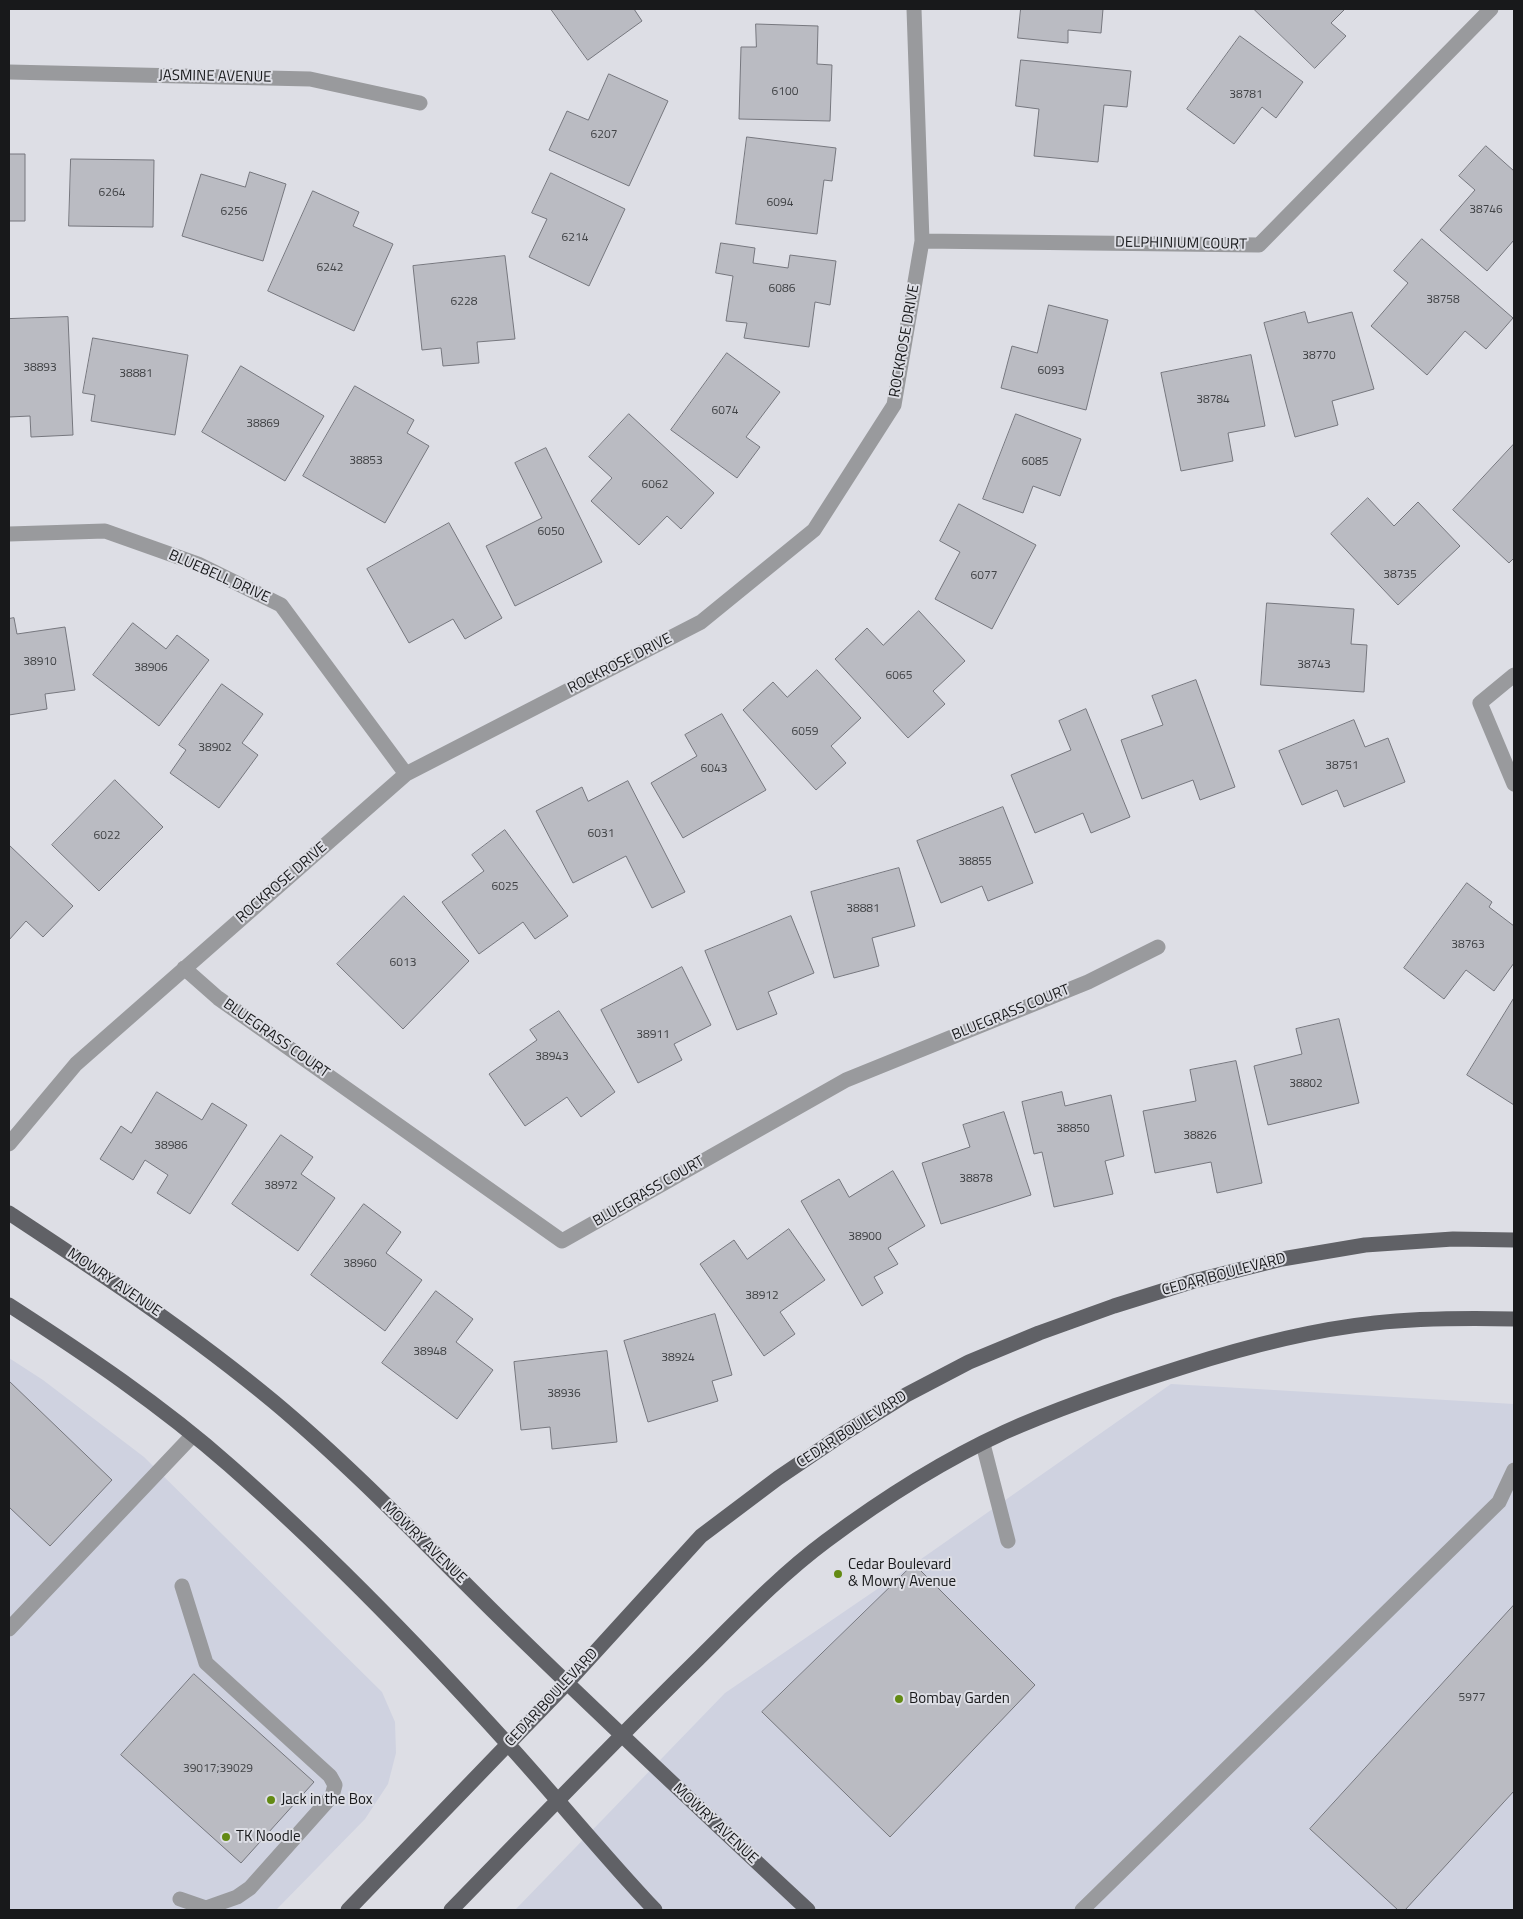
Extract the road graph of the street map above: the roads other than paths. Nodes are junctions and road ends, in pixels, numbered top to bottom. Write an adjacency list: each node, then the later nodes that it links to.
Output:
1 (914, 9): 5 (street, ROCKROSE DRIVE)
2 (1491, 9): 5 (street, DELPHINIUM COURT)
3 (9, 72): 4 (street, JASMINE AVENUE)
4 (420, 103)
5 (922, 241): 8 (street, ROCKROSE DRIVE)
6 (9, 534): 8 (street, BLUEBELL DRIVE)
7 (1514, 675): 9 (street)
8 (406, 774): 11 (street, ROCKROSE DRIVE)
9 (1514, 784)
10 (1158, 948): 11 (street, BLUEGRASS COURT)
11 (184, 968): 12 (street, ROCKROSE DRIVE)
12 (9, 1144)
13 (9, 1213): 23 (main road, MOWRY AVENUE)
14 (1514, 1240): 23 (main road, CEDAR BOULEVARD)
15 (9, 1305): 17 (main road)
16 (1514, 1319): 18 (main road)
17 (193, 1435): 22 (street); 25 (main road)
18 (983, 1444): 20 (street); 24 (main road)
19 (1514, 1470): 32 (street)
20 (1008, 1541)
21 (182, 1586): 27 (street)
22 (9, 1629)
23 (567, 1683): 24 (main road, MOWRY AVENUE); 25 (main road, CEDAR BOULEVARD)
24 (621, 1735): 26 (main road); 31 (main road, MOWRY AVENUE)
25 (509, 1744): 26 (main road); 28 (main road, CEDAR BOULEVARD)
26 (558, 1800): 29 (main road); 30 (main road)
27 (180, 1899)
28 (348, 1910)
29 (451, 1910)
30 (655, 1910)
31 (808, 1910)
32 (1082, 1910)

